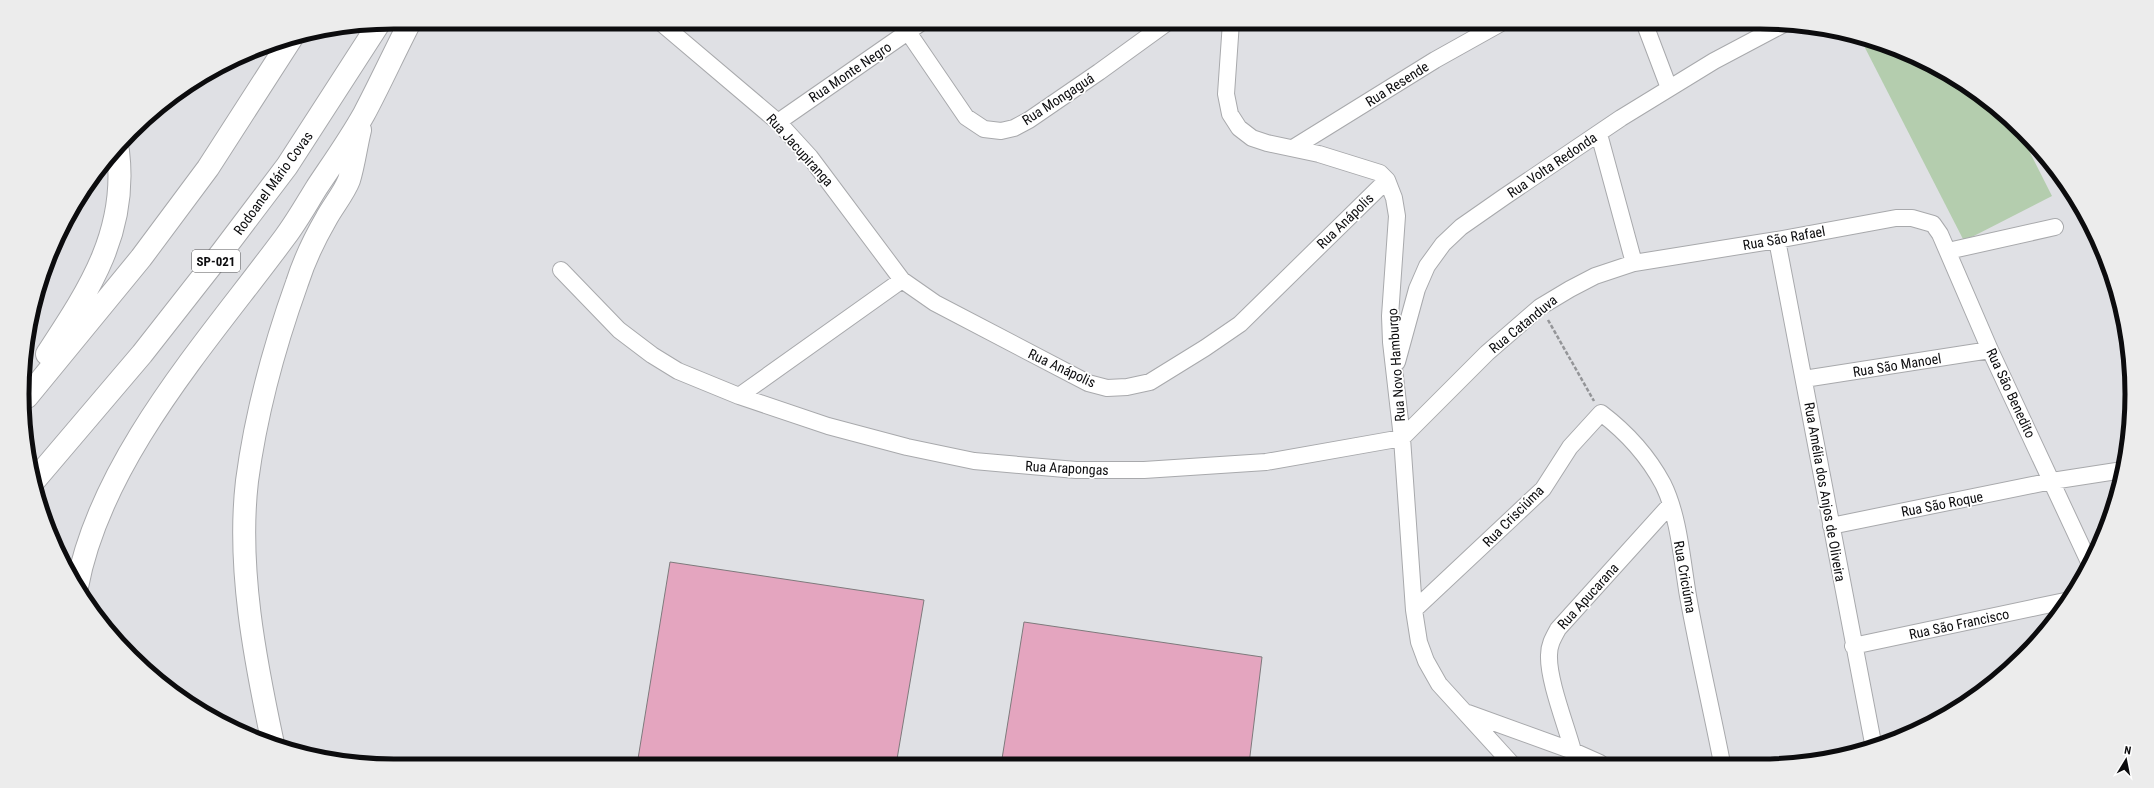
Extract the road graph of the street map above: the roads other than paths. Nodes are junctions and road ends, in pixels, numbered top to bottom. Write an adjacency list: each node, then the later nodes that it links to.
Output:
1 (406, 29): 13 (highway)
2 (673, 29): 14 (street, Rua Jacupiranga)
3 (912, 29): 10 (street, Rua Monte Negro)
4 (1158, 29): 10 (street, Rua Mongaguá)
5 (1231, 29): 16 (street)
6 (1490, 29): 16 (street, Rua Resende)
7 (1647, 29): 12 (street)
8 (375, 30): 35 (highway, Rodoanel Mário Covas / SP-021)
9 (1773, 30): 12 (street, Rua Volta Redonda)
10 (908, 32): 14 (street, Rua Monte Negro)
11 (287, 45): 30 (highway)
12 (1669, 88): 15 (street, Rua Volta Redonda)
13 (363, 114): 40 (highway); 45 (highway)
14 (778, 122): 25 (street, Rua Jacupiranga)
15 (1599, 134): 23 (street); 27 (street, Rua Volta Redonda)
16 (1293, 148): 18 (street)
17 (118, 155): 28 (highway)
18 (1387, 180): 25 (street, Rua Anápolis); 27 (street, Rua Novo Hamburgo)
19 (1933, 224): 21 (street, Rua São Rafael); 22 (street, Rua São Benedito)
20 (2055, 227): 22 (street)
21 (1777, 240): 23 (street, Rua São Rafael); 29 (street, Rua Amélia dos Anjos de Oliveira)
22 (1948, 251): 26 (street, Rua São Benedito)
23 (1634, 263): 33 (street, Rua Catanduva)
24 (561, 270): 31 (street, Rua Arapongas)
25 (902, 280): 31 (street)
26 (1990, 350): 29 (street, Rua São Manoel); 36 (street, Rua São Benedito)
27 (1394, 369): 33 (street, Rua Novo Hamburgo)
28 (30, 379)
29 (1804, 379): 38 (street, Rua Amélia dos Anjos de Oliveira)
30 (29, 395)
31 (739, 396): 33 (street, Rua Arapongas)
32 (1601, 413): 37 (street, Rua Criciúma); 42 (street, Rua Crisciúma)
33 (1402, 438): 42 (street, Rua Novo Hamburgo)
34 (2117, 471): 36 (street, Rua São Roque)
35 (38, 476)
36 (2052, 482): 38 (street, Rua São Roque); 39 (street, Rua São Benedito)
37 (1671, 504): 47 (street, Rua Apucarana); 50 (street, Rua Criciúma)
38 (1831, 526): 43 (street, Rua Amélia dos Anjos de Oliveira)
39 (2086, 556)
40 (79, 578)
41 (2059, 602): 43 (street, Rua São Francisco)
42 (1414, 610): 44 (street, Rua Novo Hamburgo)
43 (1853, 646): 46 (street, Rua Amélia dos Anjos de Oliveira)
44 (1465, 712): 47 (street); 48 (street, Rua Novo Hamburgo)
45 (272, 738)
46 (1873, 741)
47 (1574, 751): 49 (street)
48 (1507, 759)
49 (1591, 759)
50 (1721, 759)

